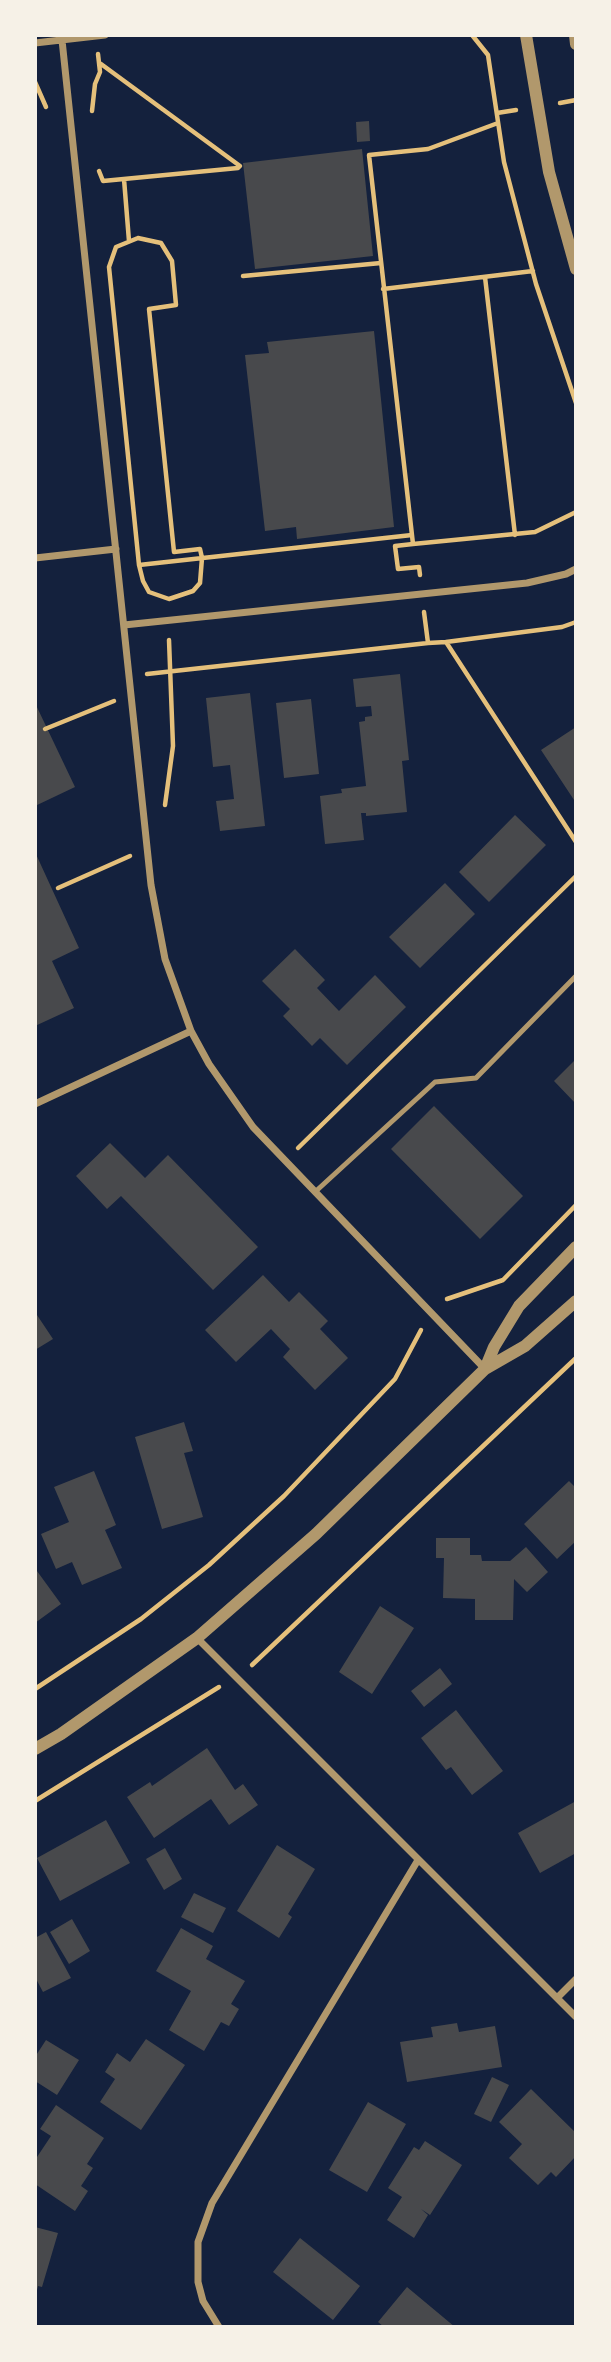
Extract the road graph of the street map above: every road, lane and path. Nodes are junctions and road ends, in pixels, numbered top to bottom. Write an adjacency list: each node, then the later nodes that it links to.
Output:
1 (105, 35): 5 (street)
2 (472, 35): 11 (path)
3 (526, 35): 16 (street)
4 (575, 35): 7 (street)
5 (62, 40): 6 (street); 26 (street)
6 (35, 43)
7 (576, 44)
8 (35, 82): 9 (path)
9 (47, 110)
10 (93, 123): 13 (path)
11 (498, 123): 15 (path); 17 (path)
12 (97, 160): 13 (path)
13 (124, 179): 14 (path)
14 (129, 242): 28 (path); 29 (path)
15 (381, 263): 18 (path); 20 (path)
16 (576, 269)
17 (533, 271): 19 (path); 21 (path)
18 (243, 275)
19 (485, 277): 20 (path); 24 (path)
20 (383, 289): 23 (path)
21 (576, 403)
22 (576, 512): 24 (path)
23 (412, 535): 25 (path); 28 (path)
24 (515, 535): 25 (path)
25 (413, 544): 31 (path)
26 (116, 549): 27 (street); 33 (street)
27 (35, 558)
28 (202, 558): 29 (path); 29 (path)
29 (139, 565)
30 (576, 569): 31 (street)
31 (422, 594): 33 (street); 35 (path)
32 (576, 622): 34 (path)
33 (124, 625): 37 (street)
34 (446, 642): 35 (path); 41 (path)
35 (428, 643): 36 (path)
36 (169, 671): 37 (path); 40 (path)
37 (129, 676): 38 (street)
38 (132, 698): 39 (path); 42 (street)
39 (45, 729)
40 (165, 806)
41 (576, 842)
42 (148, 850): 44 (path); 46 (street)
43 (576, 876): 48 (path)
44 (58, 888)
45 (576, 976): 49 (lane)
46 (191, 1031): 47 (street); 48 (street)
47 (35, 1104)
48 (285, 1161): 49 (street)
49 (316, 1192): 56 (street)
50 (576, 1205): 52 (path)
51 (576, 1247): 56 (street)
52 (446, 1300)
53 (576, 1301): 56 (street)
54 (421, 1330): 59 (path)
55 (576, 1358): 58 (path)
56 (485, 1369): 57 (street)
57 (197, 1638): 61 (street); 63 (street)
58 (257, 1661)
59 (35, 1689)
60 (215, 1690): 62 (path)
61 (35, 1749)
62 (35, 1801)
63 (418, 1860): 65 (street); 67 (street)
64 (576, 1979): 65 (street)
65 (557, 1998): 66 (street)
66 (576, 2017)
67 (219, 2327)

